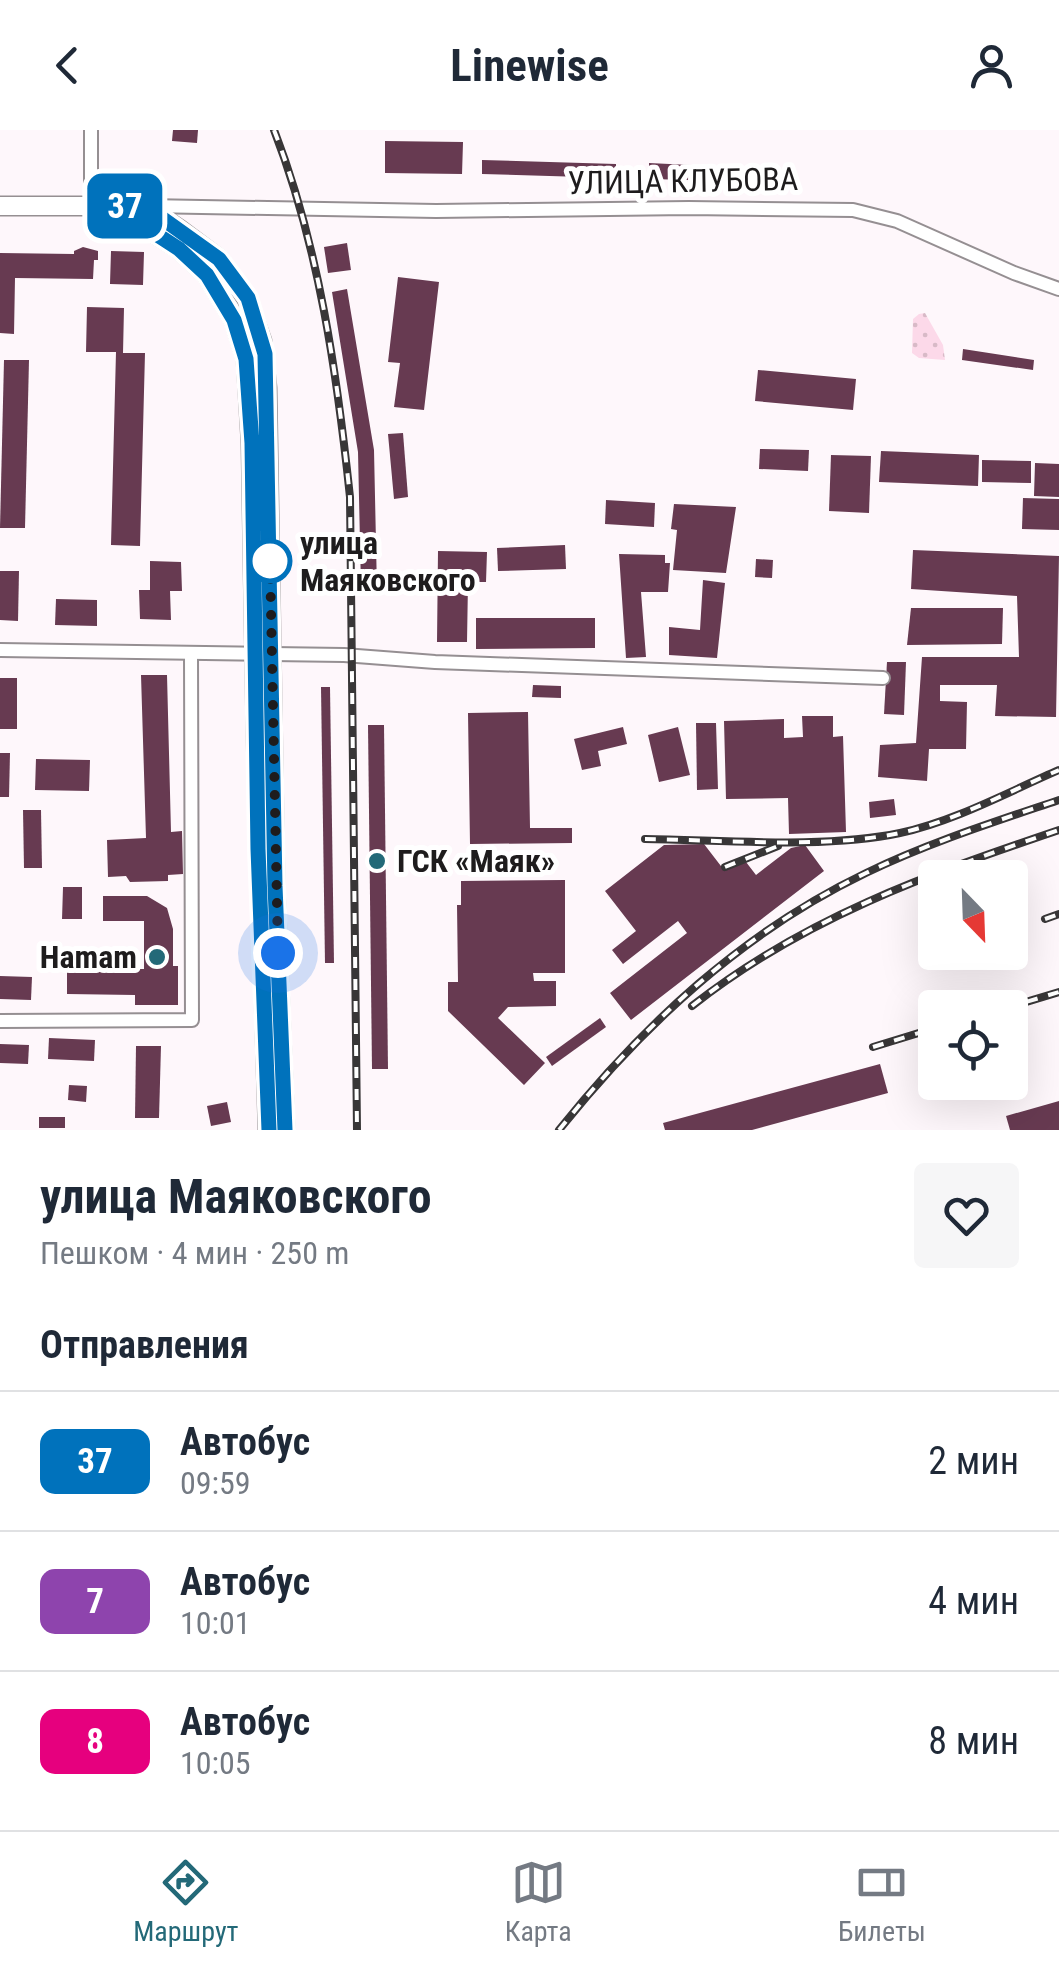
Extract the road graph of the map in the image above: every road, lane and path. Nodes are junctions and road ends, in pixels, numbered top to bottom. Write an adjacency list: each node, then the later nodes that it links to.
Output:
1 (90, 130): 3 (street)
2 (0, 206): 3 (main road)
3 (91, 206): 4 (main road)
4 (113, 206): 5 (main road); 9 (main road)
5 (145, 206): 6 (street, УЛИЦА КЛУБОВА); 9 (main road)
6 (1059, 289)
7 (0, 650): 8 (street)
8 (191, 654): 9 (street); 11 (street)
9 (262, 654): 10 (street); 12 (main road); 13 (main road)
10 (883, 678)
11 (0, 1020)
12 (268, 1130)
13 (285, 1130)

